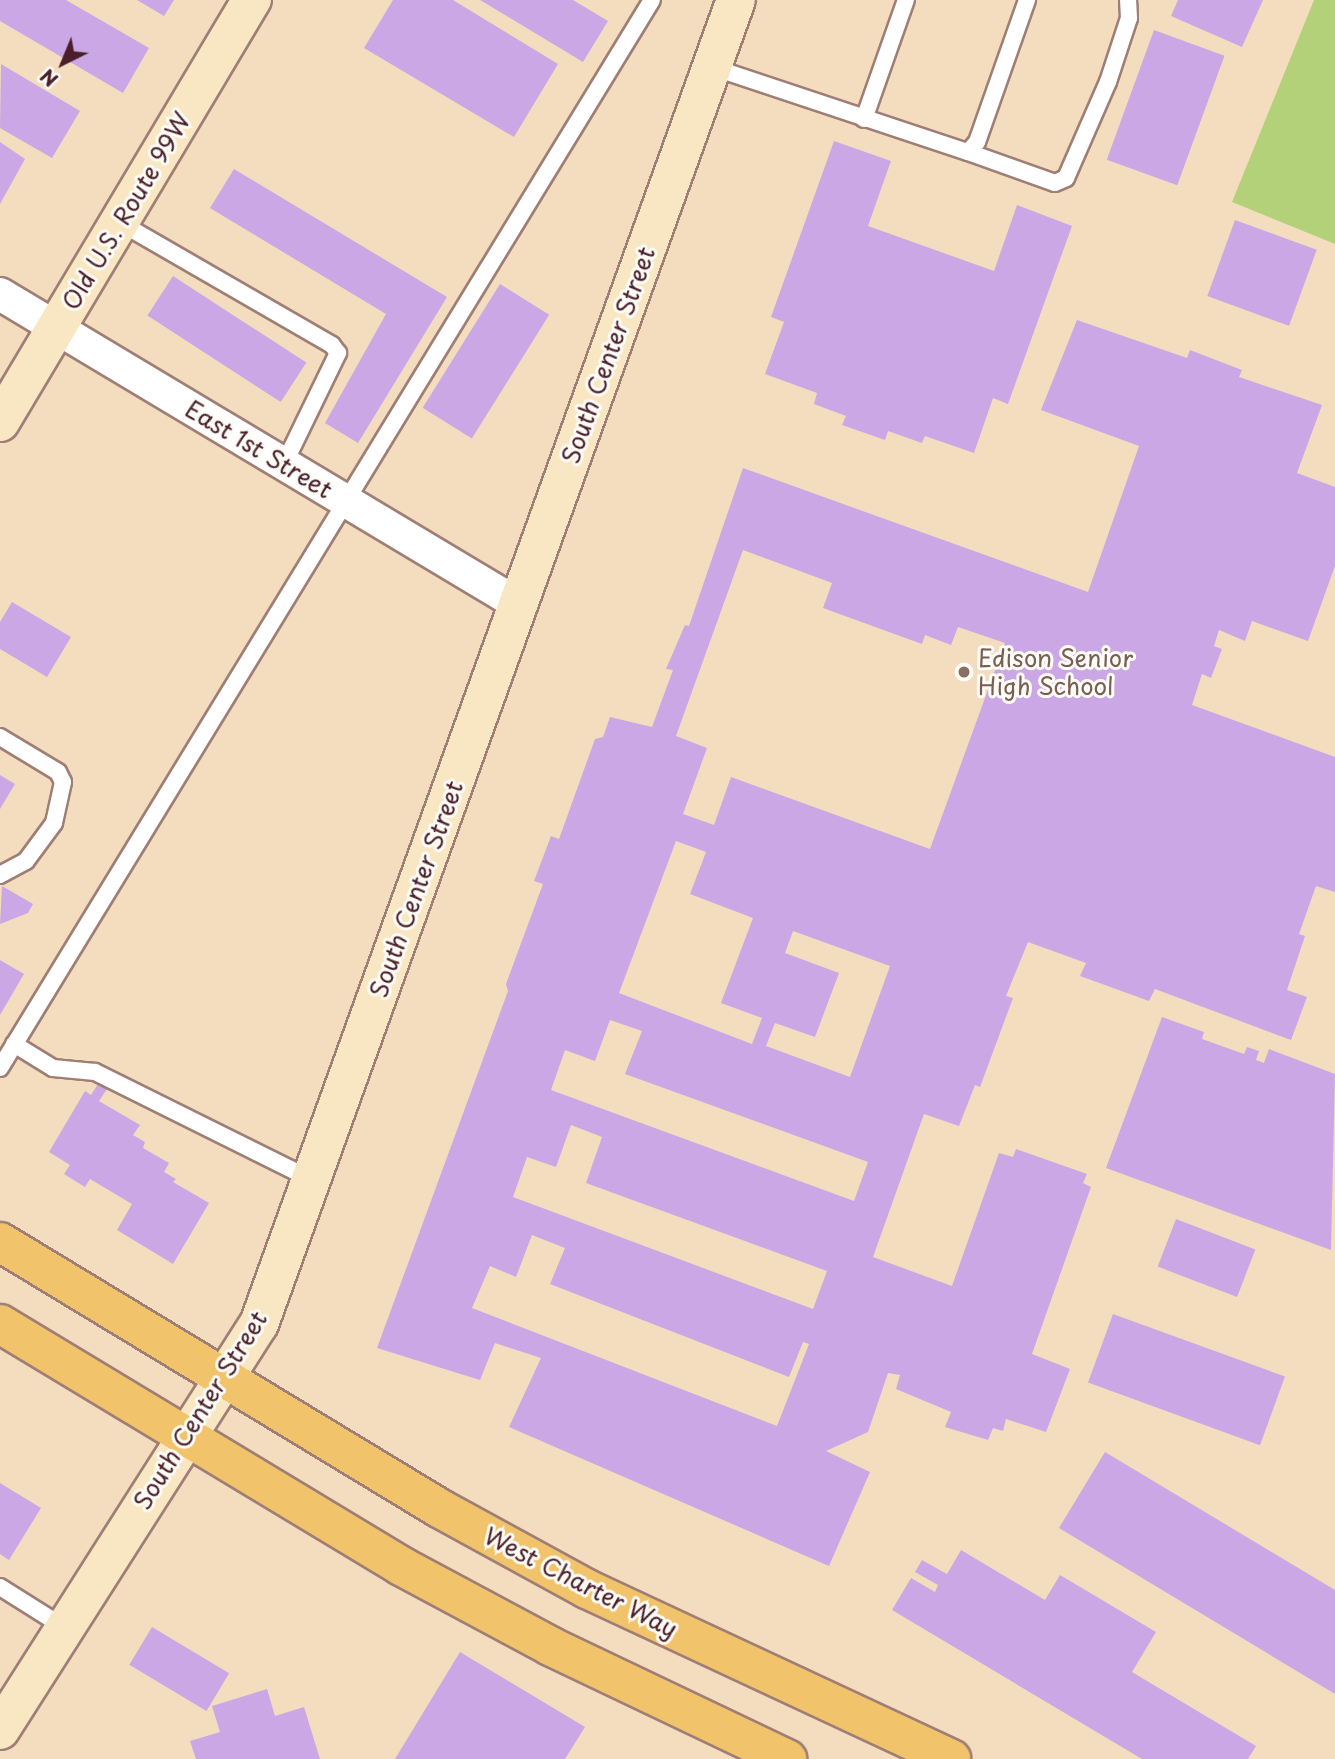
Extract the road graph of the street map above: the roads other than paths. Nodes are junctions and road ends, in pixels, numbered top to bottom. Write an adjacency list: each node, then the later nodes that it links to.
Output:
1 (252, 0): 10 (main road, Old U.S. Route 99W)
2 (652, 0): 15 (lane)
3 (736, 0): 7 (main road, South Center Street)
4 (906, 0): 8 (lane)
5 (1027, 0): 9 (lane)
6 (1128, 0): 9 (lane)
7 (712, 67): 8 (lane); 16 (main road, South Center Street)
8 (864, 119): 9 (lane)
9 (968, 152)
10 (119, 222): 12 (main road, Old U.S. Route 99W); 14 (lane)
11 (0, 294): 12 (street, East 1st Street)
12 (57, 328): 13 (main road, Old U.S. Route 99W); 14 (street, East 1st Street)
13 (0, 422)
14 (284, 464): 15 (street, East 1st Street)
15 (345, 501): 16 (street, East 1st Street); 19 (lane)
16 (518, 604): 21 (main road, South Center Street)
17 (0, 737): 18 (lane)
18 (0, 875)
19 (14, 1044): 20 (lane); 21 (lane)
20 (0, 1068)
21 (311, 1179): 24 (main road, South Center Street)
22 (0, 1242): 24 (main road, West Charter Way)
23 (0, 1324): 25 (main road)
24 (224, 1378): 25 (main road, South Center Street); 32 (main road, West Charter Way)
25 (187, 1435): 27 (main road, South Center Street); 30 (main road)
26 (0, 1587): 27 (lane)
27 (65, 1628): 28 (main road, South Center Street)
28 (10, 1691): 29 (main road, South Center Street)
29 (0, 1730)
30 (749, 1751): 31 (main road)
31 (787, 1759)
32 (951, 1759)

